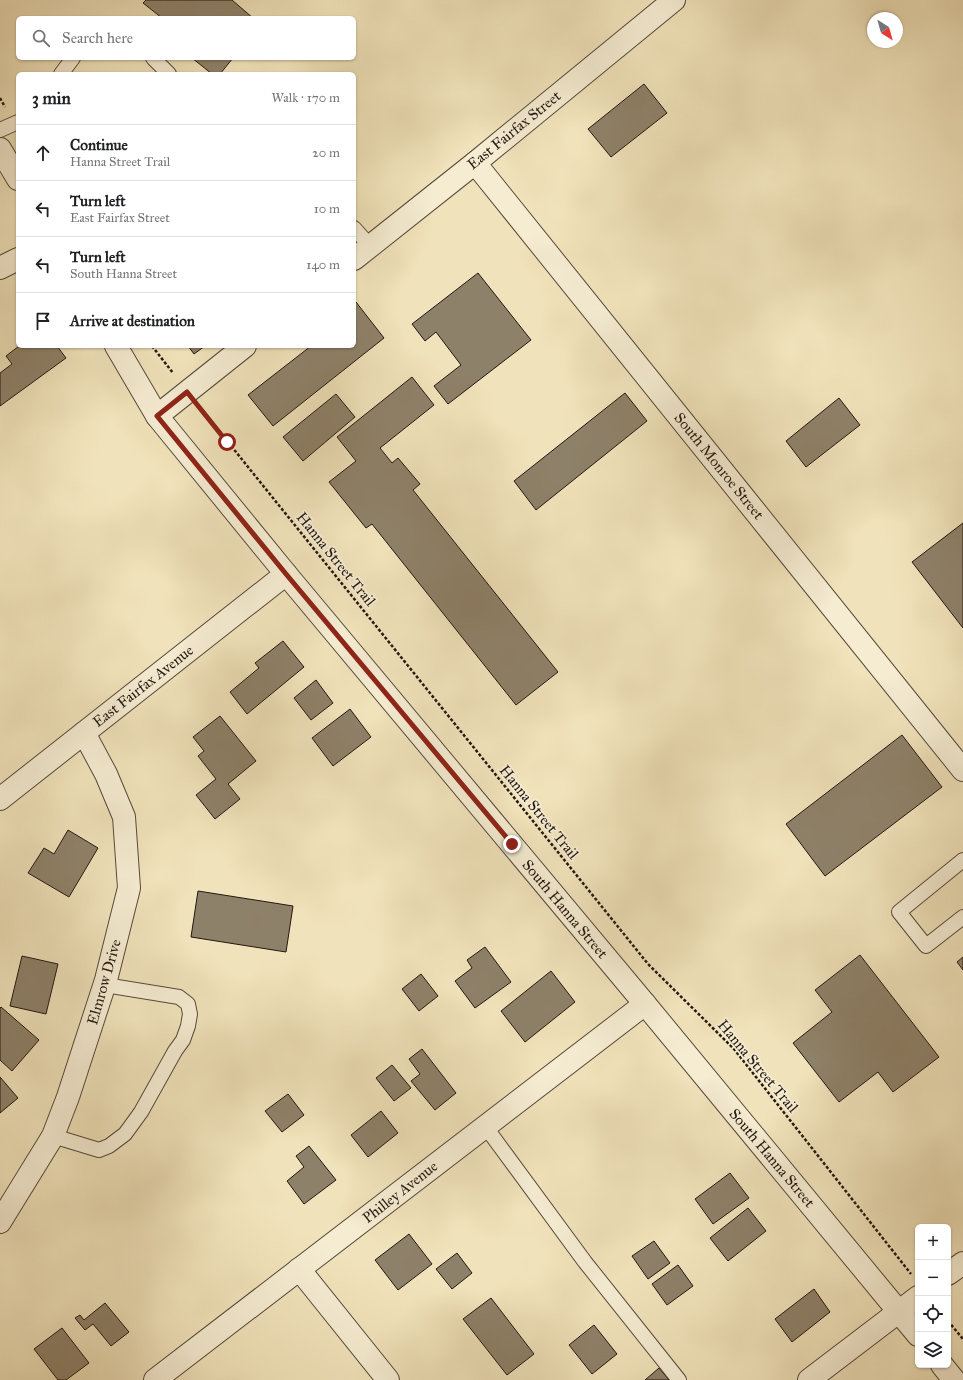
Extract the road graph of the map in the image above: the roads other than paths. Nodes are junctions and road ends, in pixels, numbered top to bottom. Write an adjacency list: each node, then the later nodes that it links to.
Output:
1 (674, 0): 9 (street, East Fairfax Street)
2 (72, 60): 4 (lane)
3 (155, 60): 5 (lane)
4 (62, 72)
5 (167, 72)
6 (16, 123): 7 (lane)
7 (0, 130)
8 (0, 149): 10 (street)
9 (475, 163): 12 (street, East Fairfax Street); 20 (street, South Monroe Street)
10 (16, 177)
11 (356, 234): 12 (lane)
12 (362, 252)
13 (16, 260): 14 (street)
14 (0, 268)
15 (117, 348): 17 (street, South Hanna Street)
16 (242, 348): 17 (street)
17 (157, 416): 18 (street, South Hanna Street)
18 (286, 574): 19 (street, East Fairfax Avenue); 25 (street, South Hanna Street)
19 (84, 733): 21 (street, East Fairfax Avenue); 24 (street, Elmrow Drive)
20 (963, 770)
21 (0, 799)
22 (963, 860): 23 (lane)
23 (963, 917)
24 (105, 985): 27 (street, Elmrow Drive); 27 (lane)
25 (644, 1004): 26 (street, Philley Avenue); 33 (street, South Hanna Street)
26 (485, 1126): 30 (street, Philley Avenue); 38 (lane)
27 (53, 1136): 28 (street, Elmrow Drive)
28 (0, 1222)
29 (963, 1263): 31 (street)
30 (299, 1269): 36 (street, Philley Avenue); 37 (street)
31 (951, 1272)
32 (915, 1288): 33 (street)
33 (899, 1311): 34 (street, South Hanna Street); 39 (street)
34 (916, 1332)
35 (944, 1368): 40 (street)
36 (155, 1380)
37 (388, 1380)
38 (679, 1380)
39 (809, 1380)
40 (954, 1380)

